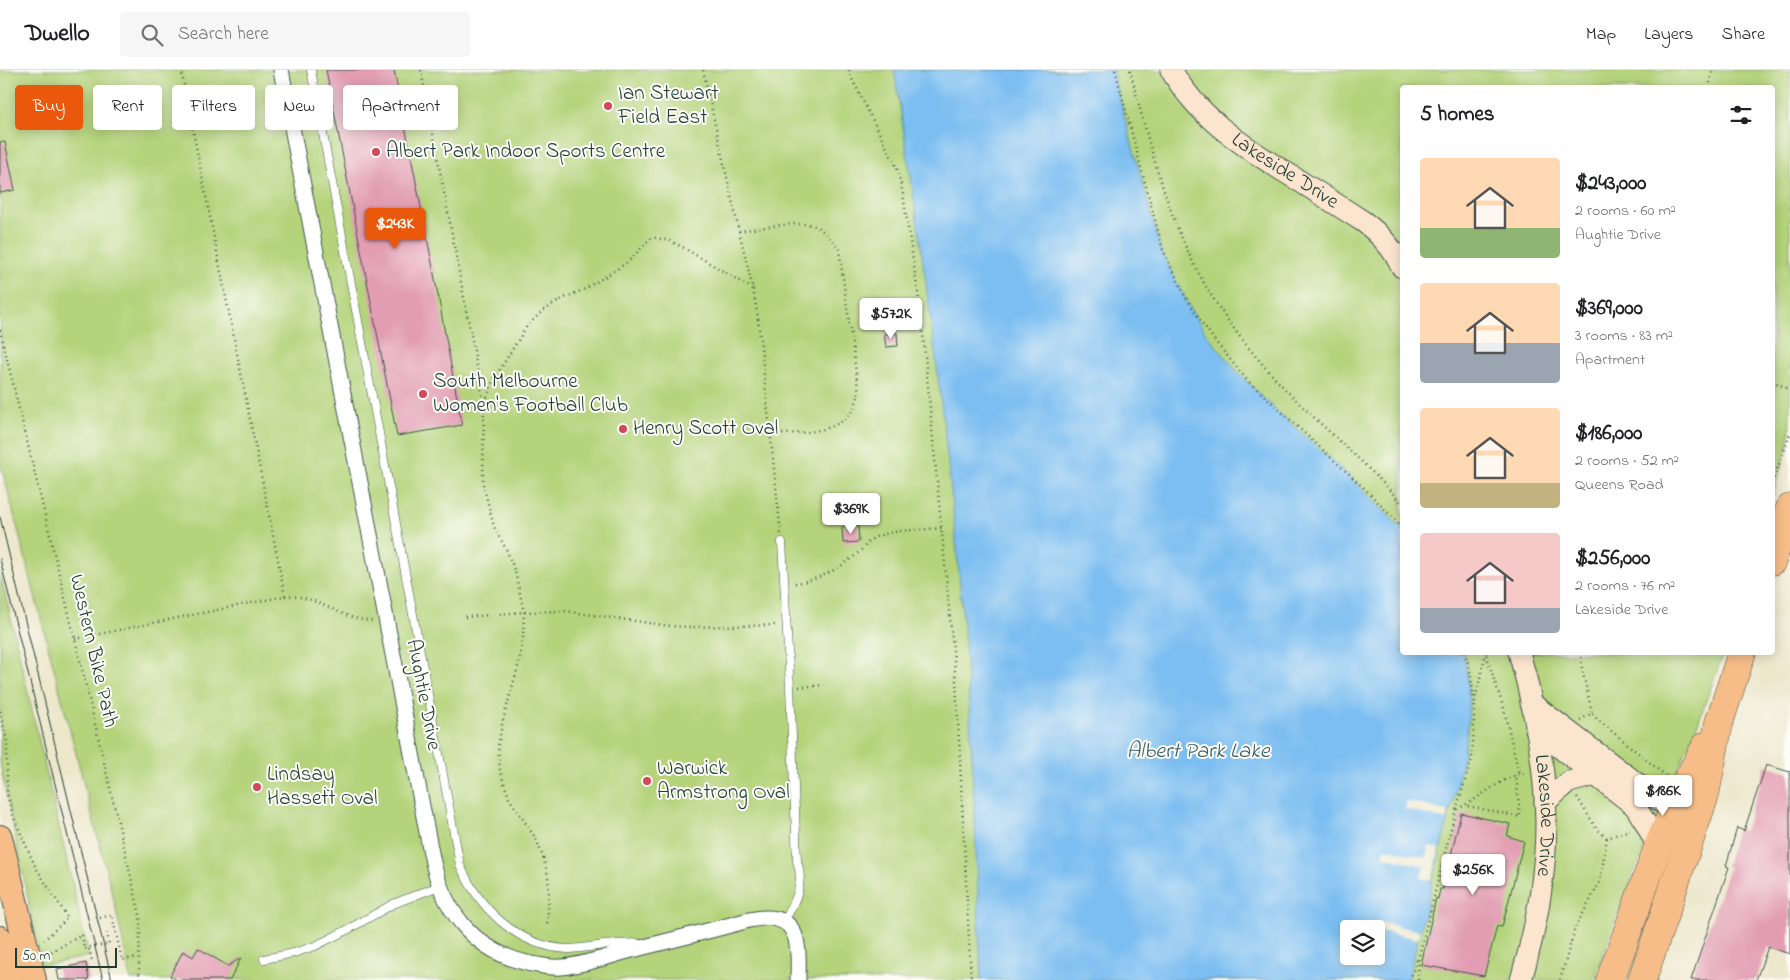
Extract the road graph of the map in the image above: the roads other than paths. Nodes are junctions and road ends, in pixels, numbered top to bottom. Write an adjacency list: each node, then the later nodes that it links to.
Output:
1 (281, 70): 17 (street, Aughtie Drive)
2 (312, 70): 20 (lane)
3 (1171, 70): 4 (street, Lakeside Drive)
4 (1400, 263)
5 (1790, 508): 7 (highway)
6 (782, 542): 18 (lane)
7 (1780, 551)
8 (1520, 655): 10 (street, Lakeside Drive)
9 (1741, 655): 14 (highway)
10 (1531, 703): 11 (street, Lakeside Drive); 14 (street)
11 (1536, 729): 12 (street); 13 (street, Lakeside Drive)
12 (1595, 775): 13 (street); 16 (street)
13 (1545, 802): 25 (street, Lakeside Drive)
14 (1676, 813): 16 (highway); 27 (highway)
15 (0, 838): 22 (main road)
16 (1658, 847): 26 (highway)
17 (439, 886): 20 (street, Aughtie Drive); 21 (lane)
18 (784, 922): 20 (street, Aughtie Drive); 24 (street)
19 (0, 938): 23 (main road)
20 (673, 940)
21 (264, 960)
22 (36, 969)
23 (10, 980)
24 (798, 980)
25 (1521, 980)
26 (1610, 980)
27 (1642, 980)

